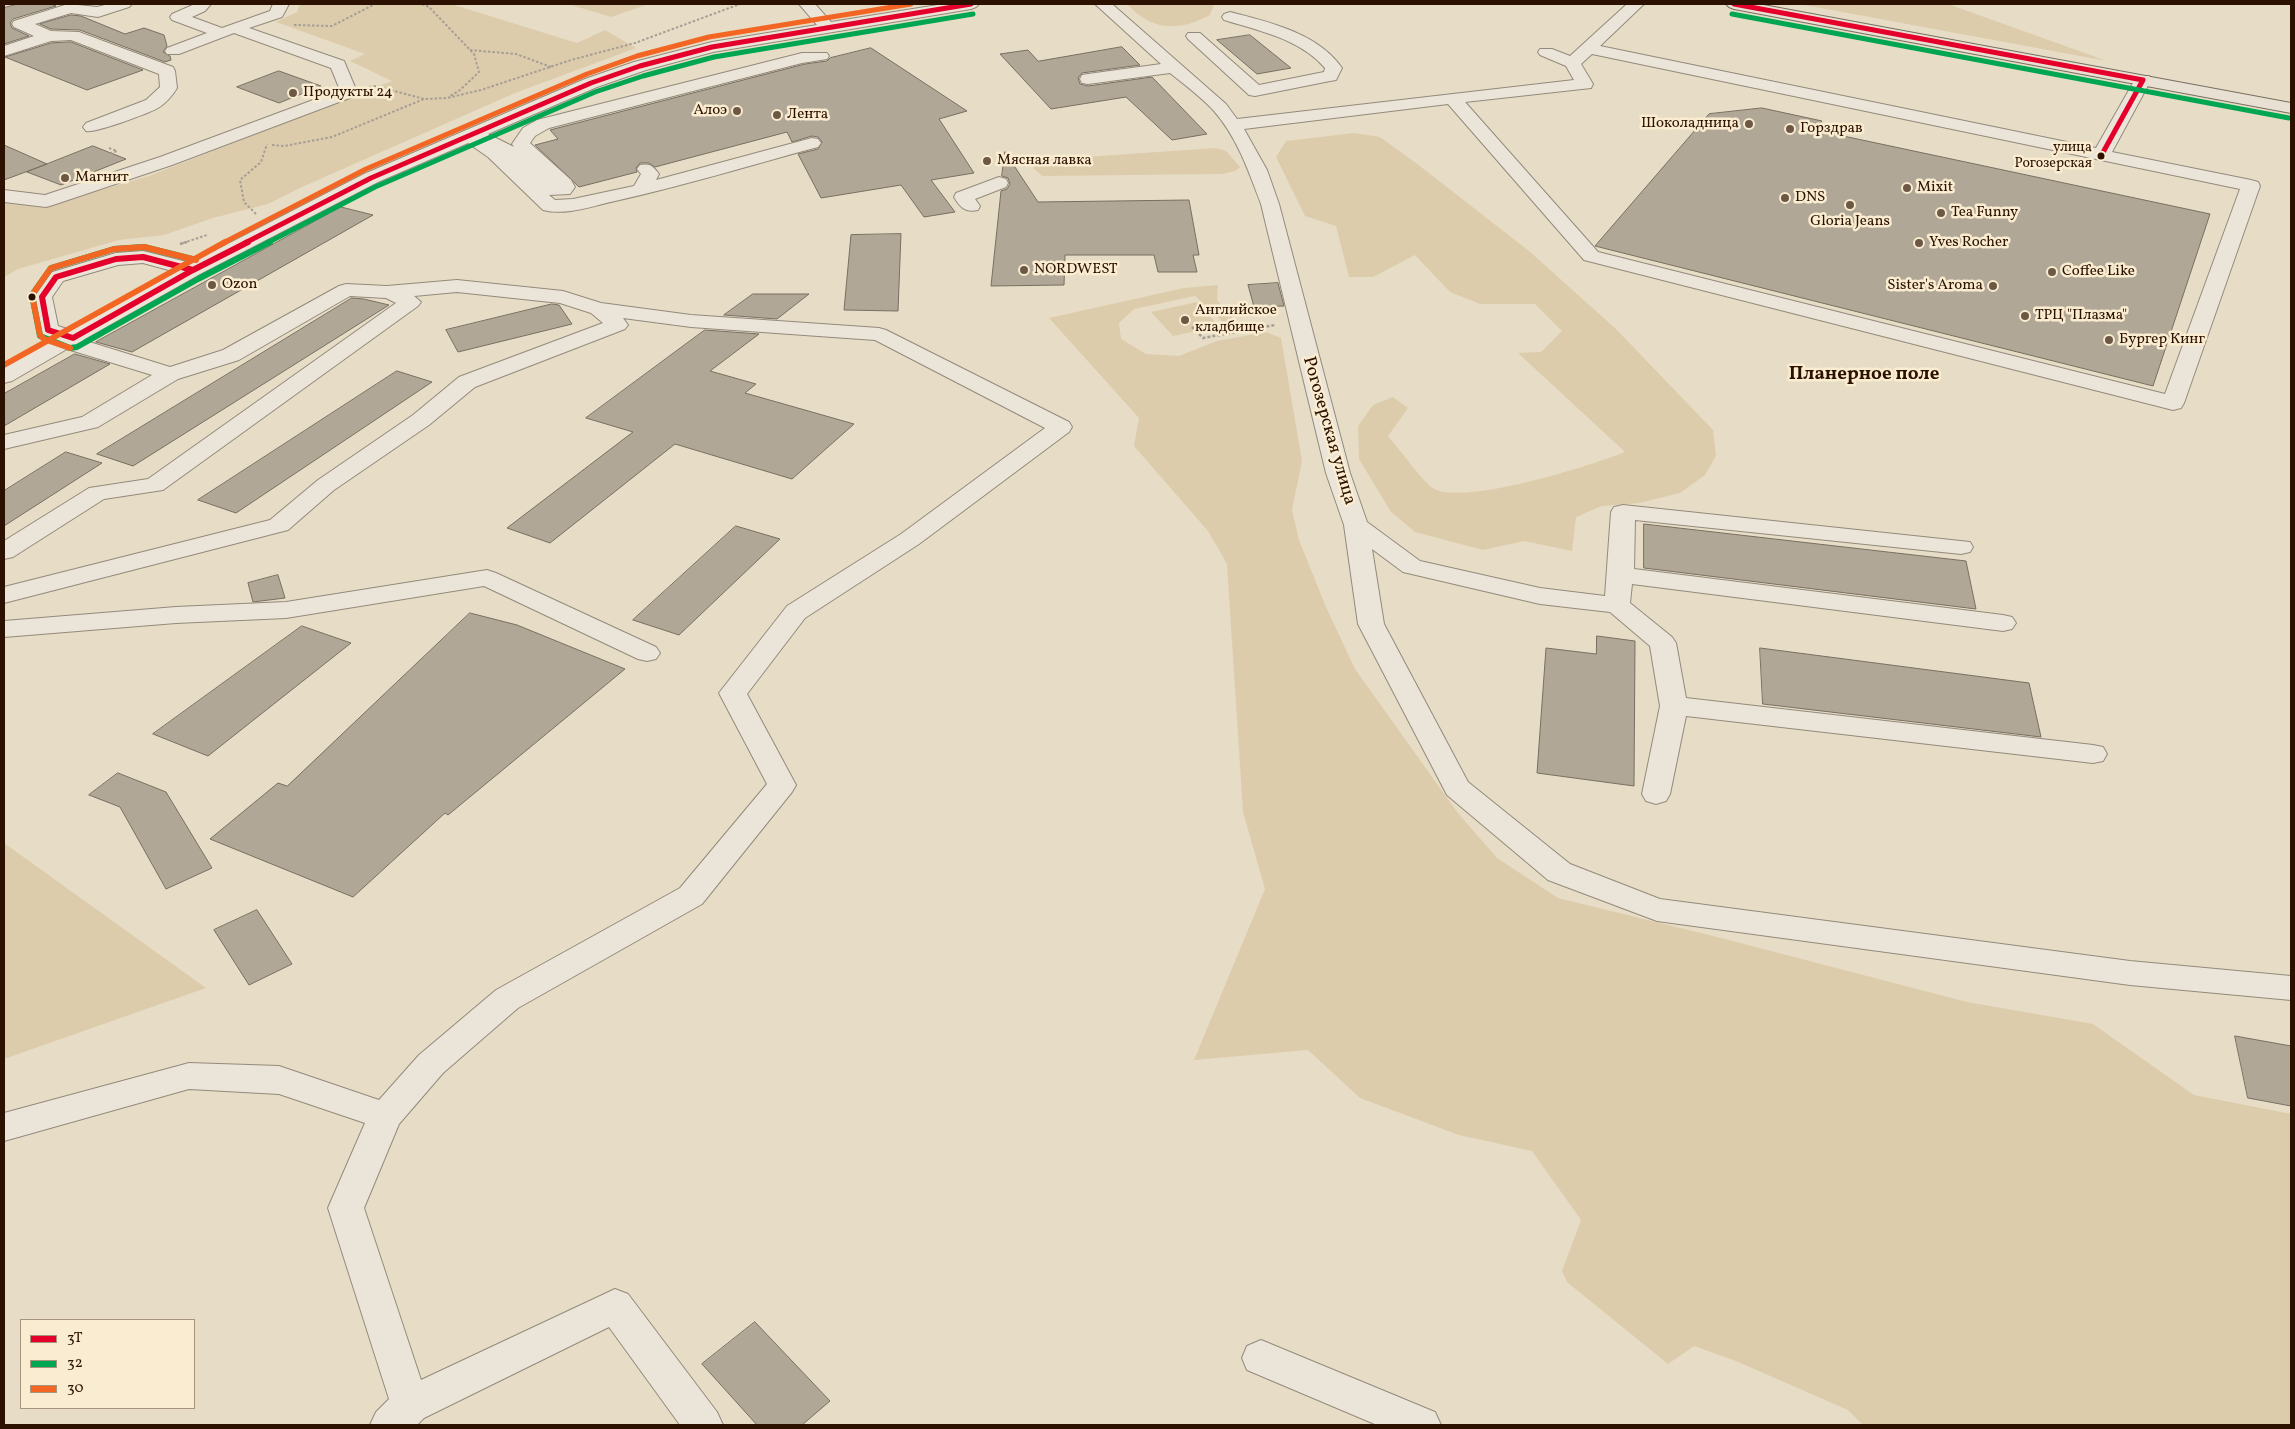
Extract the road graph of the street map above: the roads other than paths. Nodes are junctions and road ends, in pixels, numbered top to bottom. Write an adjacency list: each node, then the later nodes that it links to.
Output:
1 (124, 4): 13 (street)
2 (203, 4): 11 (street)
3 (281, 4): 11 (street)
4 (807, 4): 10 (street)
5 (971, 4): 10 (street)
6 (1103, 4): 12 (street, Рогозерская улица)
7 (1636, 4): 15 (street)
8 (1734, 4): 23 (main road)
9 (1231, 10): 14 (street); 24 (street)
10 (826, 26): 30 (street)
11 (228, 31): 17 (street); 36 (street)
12 (1136, 32): 14 (street); 21 (street, Рогозерская улица)
13 (49, 36): 16 (street); 29 (street)
14 (1194, 36): 24 (street)
15 (1588, 48): 20 (street); 32 (street)
16 (4, 51)
17 (173, 51)
18 (1546, 52): 20 (street)
19 (821, 56): 30 (street)
20 (1572, 63): 26 (street)
21 (1176, 67): 22 (street); 25 (street, Рогозерская улица)
22 (1088, 79)
23 (2143, 80): 27 (main road); 32 (street)
24 (1255, 91): 25 (street)
25 (1225, 95): 28 (street, Рогозерская улица)
26 (1452, 98): 28 (street); 32 (street)
27 (2291, 108)
28 (1234, 125): 45 (street, Рогозерская улица)
29 (92, 127)
30 (477, 139): 35 (street); 38 (street)
31 (812, 143): 35 (street)
32 (2101, 156)
33 (646, 170): 35 (street)
34 (999, 183): 37 (street)
35 (641, 190)
36 (4, 196)
37 (971, 206)
38 (193, 270): 41 (street); 41 (street)
39 (387, 292): 40 (street); 42 (street); 47 (street)
40 (598, 309): 49 (street); 58 (street)
41 (69, 340): 42 (street); 43 (street)
42 (170, 374): 44 (street)
43 (4, 376)
44 (4, 442)
45 (1356, 525): 50 (street, Рогозерская улица); 57 (street)
46 (1961, 547): 48 (street)
47 (4, 552)
48 (1622, 575): 50 (street); 51 (street)
49 (4, 595)
50 (1617, 605): 54 (street)
51 (2003, 623)
52 (4, 629): 53 (street)
53 (647, 653)
54 (1674, 706): 55 (street); 56 (street)
55 (2093, 754)
56 (1656, 794)
57 (2291, 988)
58 (385, 1116): 59 (street); 61 (street)
59 (4, 1126)
60 (1261, 1358): 63 (street)
61 (400, 1415): 62 (street)
62 (703, 1425)
63 (1420, 1425)

